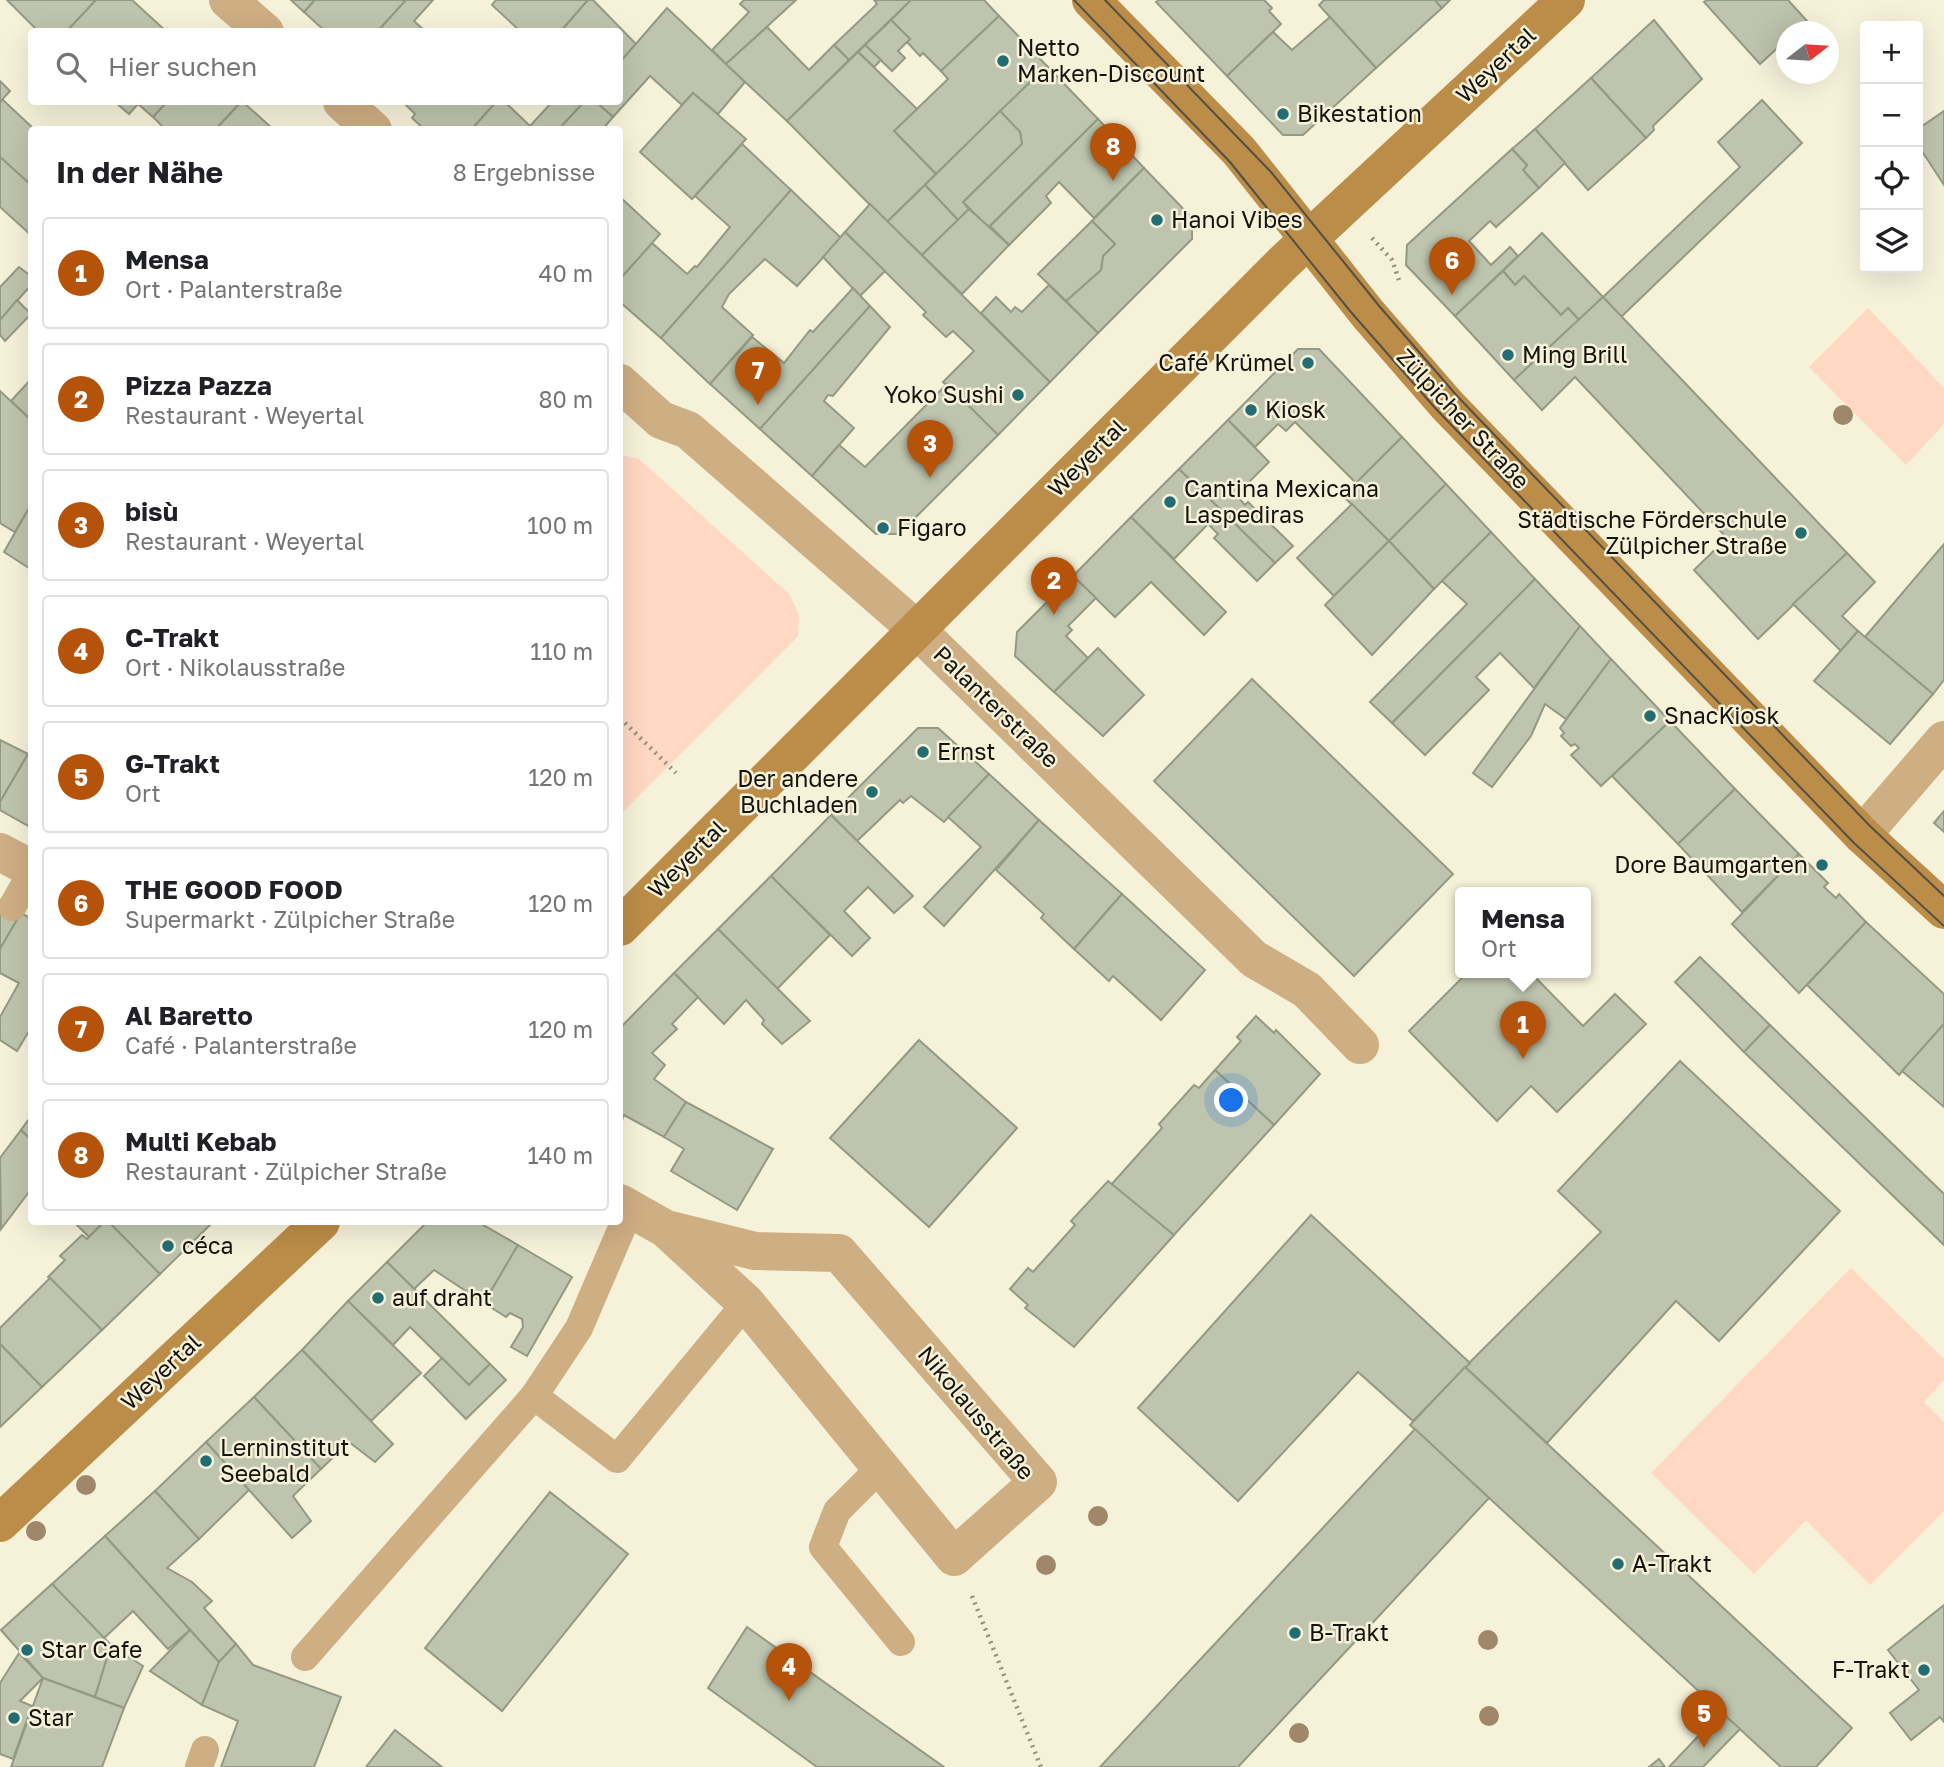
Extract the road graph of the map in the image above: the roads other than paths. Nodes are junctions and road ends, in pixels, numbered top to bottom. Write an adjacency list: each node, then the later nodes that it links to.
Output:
1 (228, 0): 4 (street)
2 (1091, 0): 7 (street, Zülpicher Straße)
3 (1566, 0): 7 (street, Weyertal)
4 (260, 28)
5 (345, 105): 6 (street)
6 (369, 126)
7 (1308, 239): 9 (street, Weyertal); 11 (street, Zülpicher Straße)
8 (623, 386): 9 (street, Palanterstraße)
9 (915, 628): 17 (street, Weyertal); 18 (street, Palanterstraße)
10 (1944, 740): 11 (street)
11 (1862, 835): 16 (street, Zülpicher Straße)
12 (0, 852): 13 (street)
13 (28, 869)
14 (28, 878): 15 (lane)
15 (12, 908)
16 (1944, 911)
17 (623, 924)
18 (1360, 1045)
19 (625, 1206): 22 (street, Nikolausstraße)
20 (318, 1225): 26 (street, Weyertal)
21 (618, 1225): 24 (lane)
22 (666, 1229): 23 (street, Nikolausstraße); 25 (street, Nikolausstraße)
23 (746, 1303): 24 (lane); 25 (street, Nikolausstraße)
24 (534, 1395): 28 (lane)
25 (881, 1467): 27 (lane)
26 (0, 1523)
27 (901, 1642)
28 (305, 1657)

